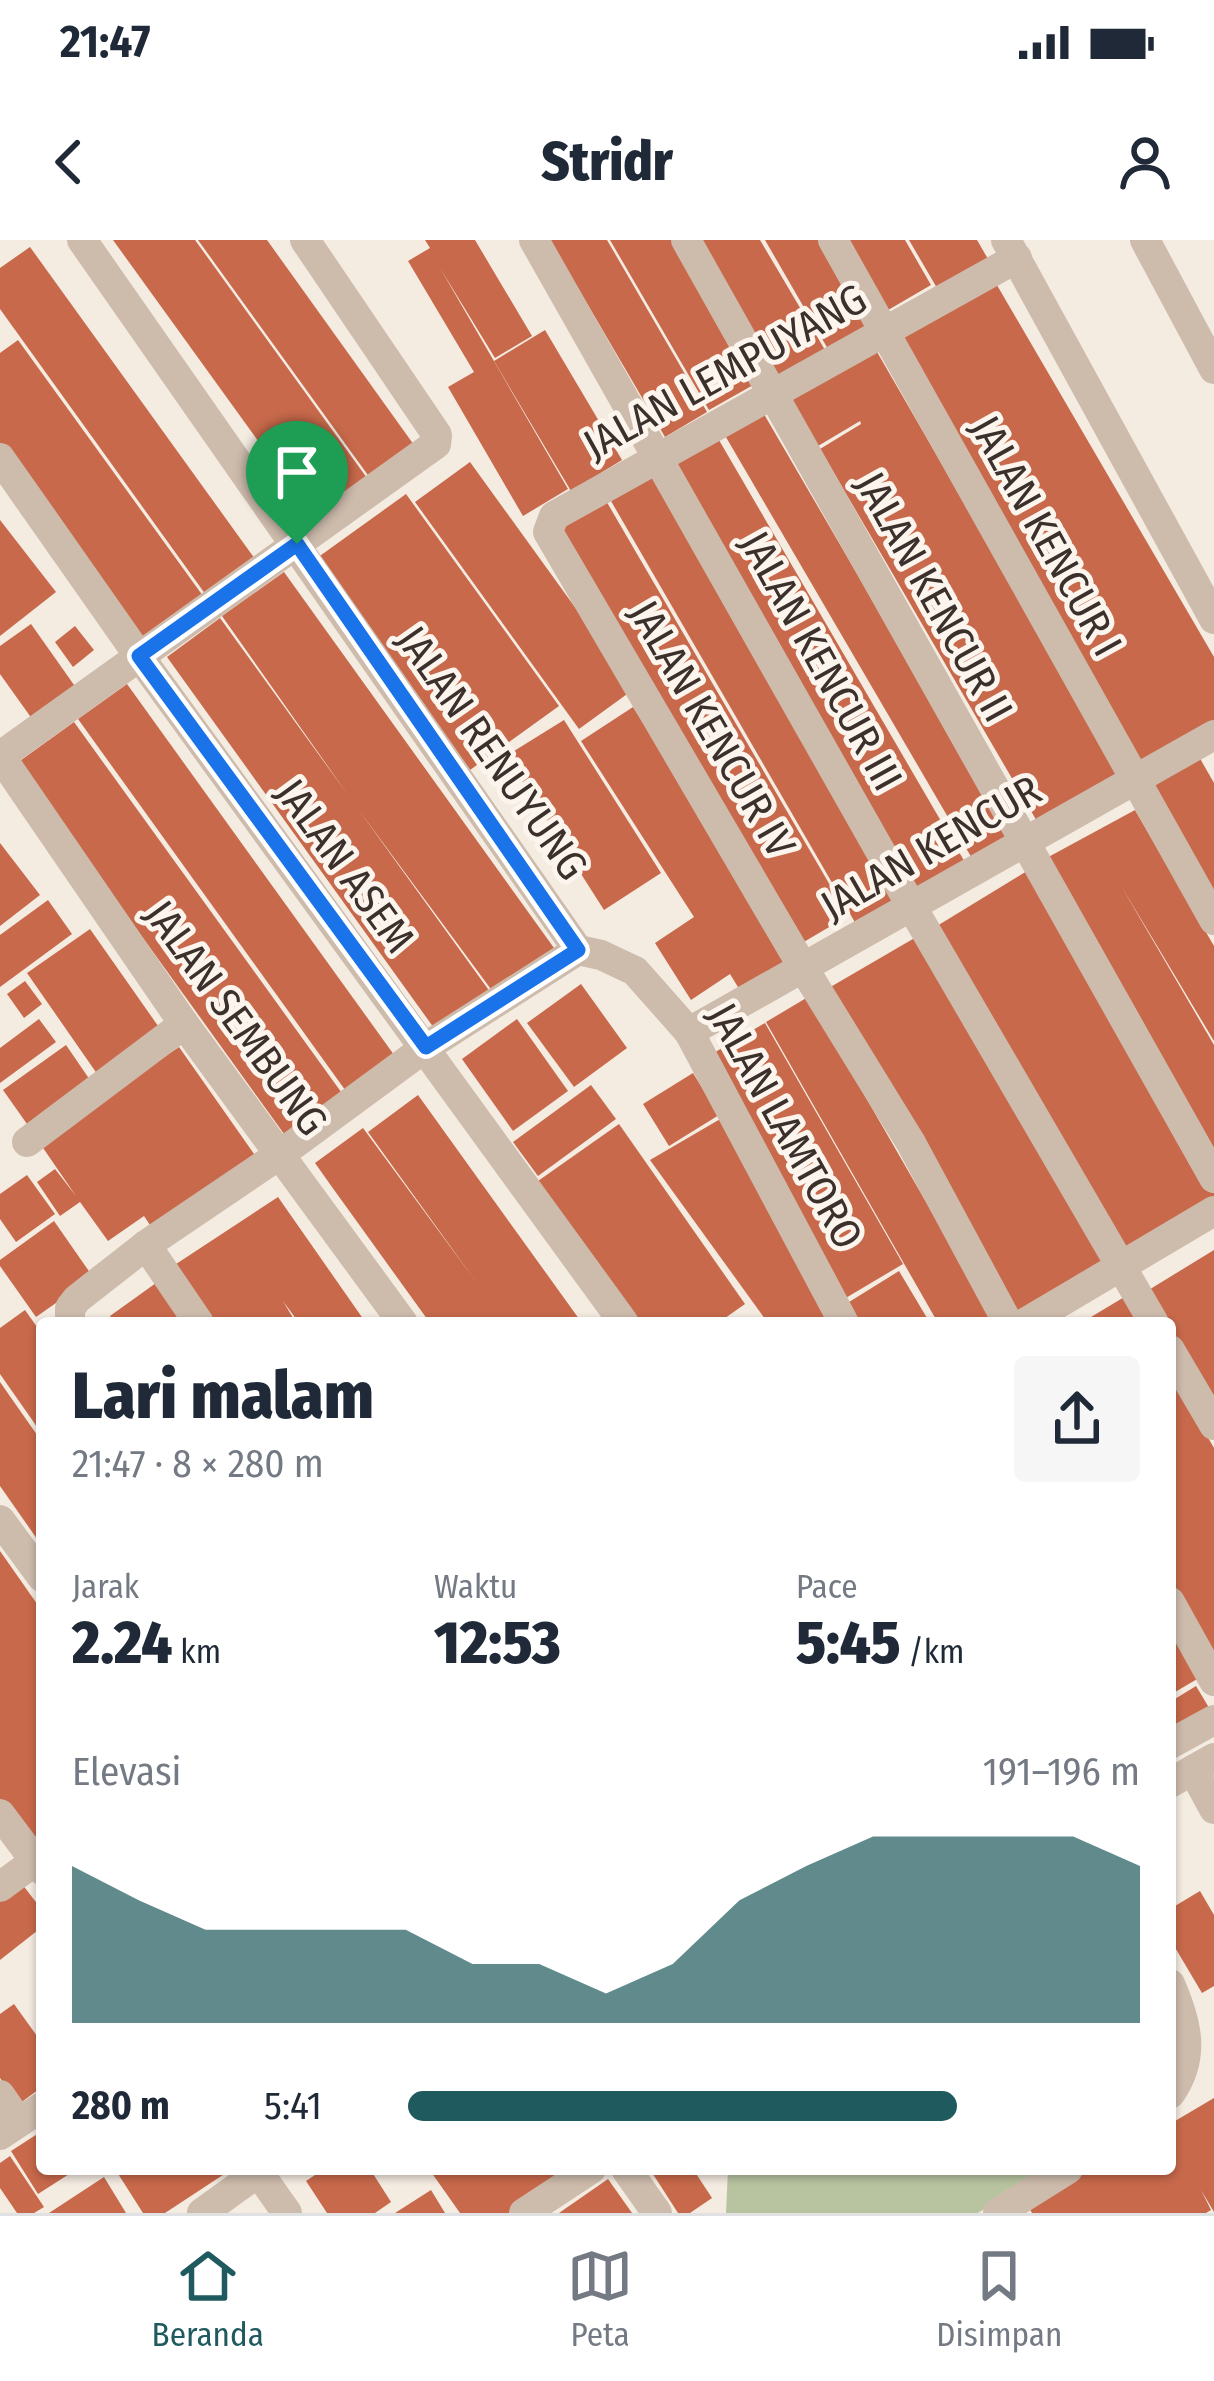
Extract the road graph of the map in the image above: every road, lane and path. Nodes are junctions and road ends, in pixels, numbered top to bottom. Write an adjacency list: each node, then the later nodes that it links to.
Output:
1 (82, 240): 14 (street, JALAN RENUYUNG)
2 (305, 240): 14 (street)
3 (534, 240): 11 (street, JALAN KENCUR III)
4 (686, 240): 10 (street, JALAN KENCUR II)
5 (833, 240): 8 (street, JALAN KENCUR I)
6 (1145, 240): 9 (street)
7 (1011, 249): 8 (street, JALAN LEMPUYANG); 15 (street)
8 (885, 331): 10 (street, JALAN LEMPUYANG); 18 (street, JALAN KENCUR I)
9 (1214, 369)
10 (773, 392): 11 (street, JALAN LEMPUYANG); 19 (street, JALAN KENCUR II)
11 (657, 456): 13 (street, JALAN LEMPUYANG); 20 (street, JALAN KENCUR III)
12 (0, 458): 16 (street, JALAN ASEM)
13 (548, 532): 23 (street, JALAN KENCUR IV)
14 (297, 544): 16 (street); 22 (street, JALAN RENUYUNG)
15 (1214, 619)
16 (139, 656): 24 (street, JALAN SEMBUNG); 26 (street, JALAN ASEM)
17 (1214, 735): 18 (street, JALAN KENCUR)
18 (1134, 782): 19 (street, JALAN KENCUR); 21 (street, JALAN KENCUR I)
19 (1022, 843): 20 (street, JALAN KENCUR); 29 (street, JALAN KENCUR II)
20 (913, 909): 23 (street, JALAN KENCUR); 32 (street, JALAN KENCUR III)
21 (1214, 920)
22 (578, 950): 25 (street, JALAN LAMTORO); 26 (street)
23 (804, 969): 25 (street, JALAN KENCUR); 38 (street, JALAN KENCUR IV)
24 (184, 1024): 27 (street); 28 (street, JALAN SEMBUNG)
25 (689, 1032): 37 (street, JALAN LAMTORO)
26 (426, 1047): 28 (street); 36 (street, JALAN ASEM)
27 (27, 1142)
28 (282, 1154): 31 (street); 35 (street, JALAN SEMBUNG)
29 (1214, 1178)
30 (1214, 1211): 32 (street)
31 (146, 1245): 33 (street); 34 (street)
32 (1120, 1266): 39 (street); 40 (street, JALAN KENCUR III)
33 (70, 1317)
34 (195, 1317)
35 (400, 1317)
36 (619, 1317)
37 (841, 1317)
38 (1005, 1317)
39 (1035, 1317)
40 (1150, 1317)
41 (1176, 1360): 42 (street)
42 (1214, 1424)
43 (0, 1520): 44 (street)
44 (36, 1569)
45 (1176, 1613): 46 (street)
46 (1214, 1681)
47 (1214, 1720): 48 (street)
48 (1176, 1741)
49 (1192, 1770): 50 (street)
50 (1214, 1810)
51 (0, 1814): 52 (street)
52 (36, 1857)
53 (36, 1864): 54 (street)
54 (0, 1887)
55 (1176, 2004): 56 (street)
56 (1176, 2082)
57 (0, 2095): 58 (street)
58 (20, 2121)
59 (252, 2175): 64 (street)
60 (262, 2175): 65 (street)
61 (582, 2175): 66 (street)
62 (630, 2175): 67 (street)
63 (1058, 2175): 68 (street)
64 (202, 2213)
65 (287, 2213)
66 (524, 2213)
67 (657, 2213)
68 (998, 2213)

